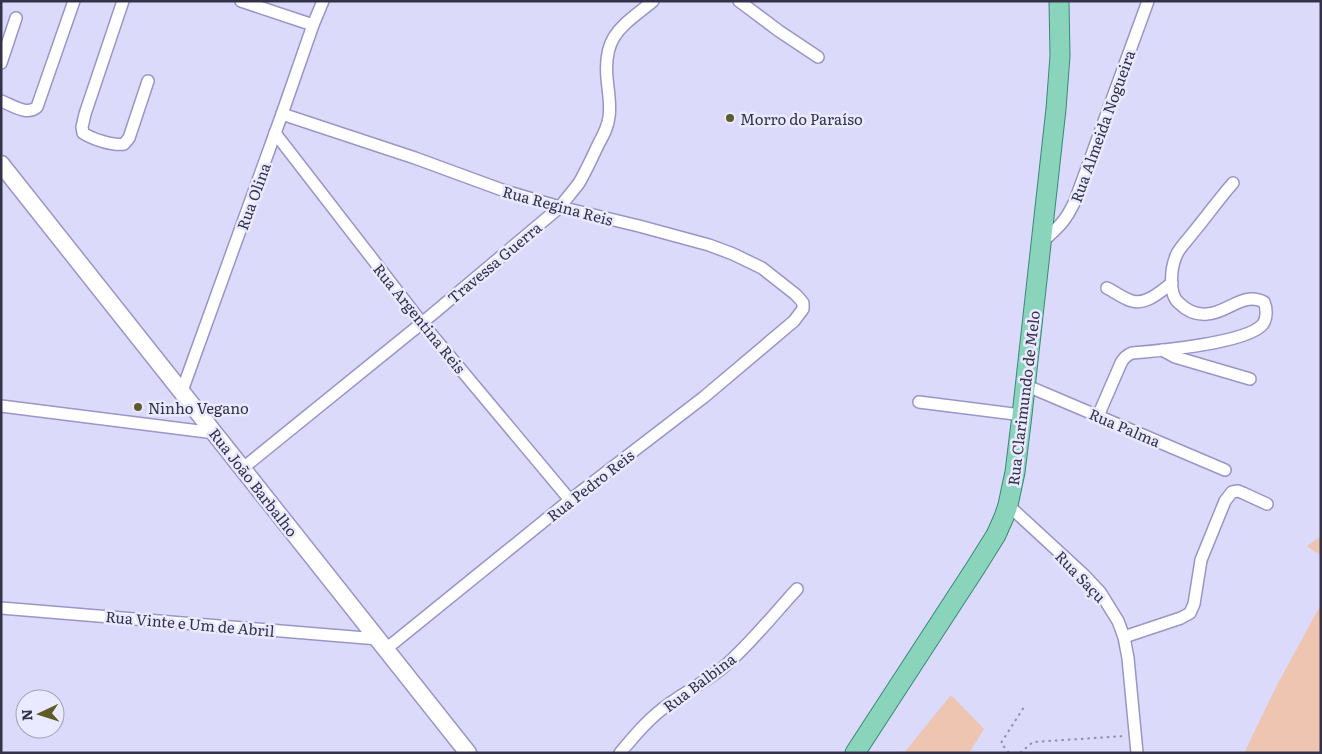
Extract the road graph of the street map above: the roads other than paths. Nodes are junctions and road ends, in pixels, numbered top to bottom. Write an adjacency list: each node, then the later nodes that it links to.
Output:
1 (74, 1): 14 (street)
2 (123, 1): 13 (street)
3 (240, 1): 10 (street)
4 (324, 1): 10 (street, Rua Olina)
5 (654, 1): 19 (street, Travessa Guerra)
6 (739, 1): 11 (street)
7 (1059, 1): 20 (main road, Rua Clarimundo de Melo)
8 (1148, 1): 20 (street, Rua Almeida Nogueira)
9 (16, 18): 12 (street)
10 (313, 25): 15 (street, Rua Olina)
11 (818, 56)
12 (1, 63)
13 (148, 81)
14 (1, 101)
15 (282, 114): 16 (street, Rua Olina); 19 (street, Rua Regina Reis)
16 (275, 133): 24 (street, Rua Argentina Reis); 28 (street, Rua Olina)
17 (1, 164): 28 (street, Rua João Barbalho)
18 (1233, 183): 21 (street)
19 (560, 207): 23 (street, Rua Regina Reis); 24 (street, Travessa Guerra)
20 (1042, 242): 27 (main road, Rua Clarimundo de Melo)
21 (1172, 283): 22 (street); 25 (street)
22 (1108, 288)
23 (794, 321): 36 (street, Rua Pedro Reis)
24 (422, 322): 34 (street, Travessa Guerra); 36 (street, Rua Argentina Reis)
25 (1162, 350): 26 (street); 32 (street)
26 (1250, 379)
27 (1025, 385): 31 (main road, Rua Clarimundo de Melo); 32 (street, Rua Palma)
28 (182, 391): 33 (street, Rua João Barbalho)
29 (919, 402): 31 (street)
30 (1, 406): 33 (street)
31 (1022, 415): 38 (main road, Rua Clarimundo de Melo)
32 (1098, 416): 35 (street, Rua Palma)
33 (215, 433): 34 (street, Rua João Barbalho)
34 (243, 468): 42 (street, Rua João Barbalho)
35 (1225, 470)
36 (570, 500): 42 (street, Rua Pedro Reis)
37 (1267, 504): 41 (street)
38 (1008, 505): 41 (street, Rua Saçu); 45 (main road, Rua Clarimundo de Melo)
39 (797, 589): 44 (street, Rua Balbina)
40 (1, 608): 42 (street, Rua Vinte e Um de Abril)
41 (1124, 637): 46 (street, Rua Saçu)
42 (382, 644): 43 (street, Rua João Barbalho)
43 (468, 753)
44 (620, 753)
45 (855, 753)
46 (1137, 753)

